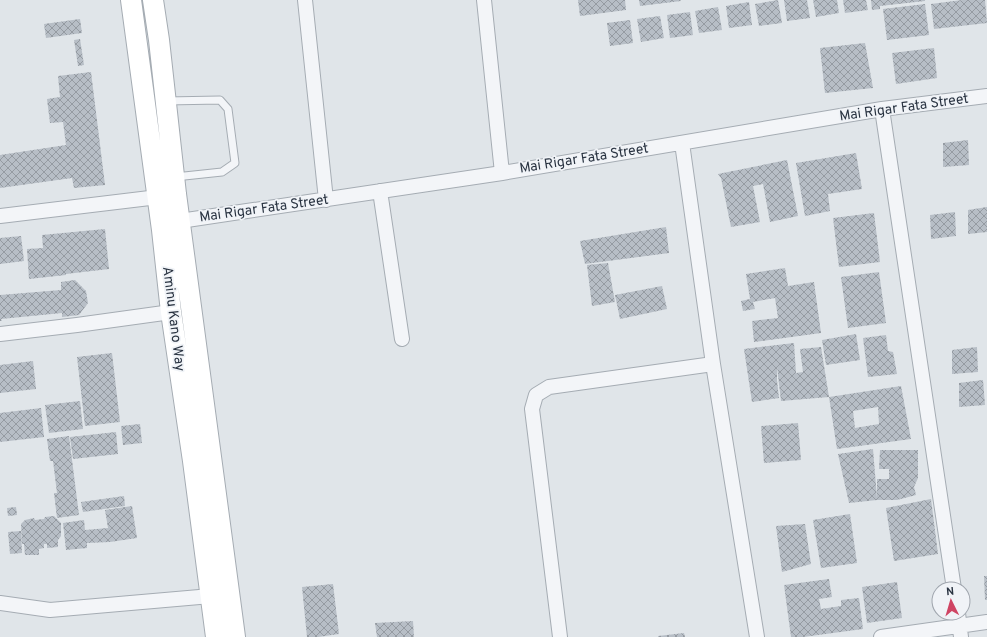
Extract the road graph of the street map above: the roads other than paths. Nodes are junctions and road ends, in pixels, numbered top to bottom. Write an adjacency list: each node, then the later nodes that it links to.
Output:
1 (131, 0): 10 (main road, Aminu Kano Way)
2 (153, 0): 6 (main road, Aminu Kano Way)
3 (305, 0): 15 (street)
4 (484, 0): 11 (street)
5 (987, 96): 7 (street, Mai Rigar Fata Street)
6 (166, 101): 9 (main road, Aminu Kano Way); 12 (lane)
7 (882, 109): 8 (street, Mai Rigar Fata Street); 24 (street)
8 (682, 143): 11 (street, Mai Rigar Fata Street); 21 (street)
9 (171, 145): 10 (main road); 12 (main road, Aminu Kano Way)
10 (151, 147): 14 (main road, Aminu Kano Way)
11 (502, 173): 13 (street, Mai Rigar Fata Street)
12 (175, 177): 17 (main road, Aminu Kano Way)
13 (380, 191): 15 (street, Mai Rigar Fata Street); 20 (street)
14 (158, 197): 16 (street); 18 (main road, Aminu Kano Way)
15 (326, 200): 17 (street, Mai Rigar Fata Street)
16 (0, 216)
17 (180, 221): 22 (main road, Aminu Kano Way)
18 (171, 312): 19 (street); 23 (main road, Aminu Kano Way)
19 (0, 334)
20 (402, 339)
21 (712, 364): 31 (street); 32 (street)
22 (212, 460): 23 (main road); 30 (main road, Aminu Kano Way)
23 (193, 461): 25 (main road, Aminu Kano Way)
24 (953, 581)
25 (210, 596): 26 (street); 29 (main road, Aminu Kano Way)
26 (0, 603)
27 (987, 622): 28 (street)
28 (960, 625): 33 (street)
29 (216, 637)
30 (235, 637)
31 (560, 637)
32 (757, 637)
33 (881, 637)

